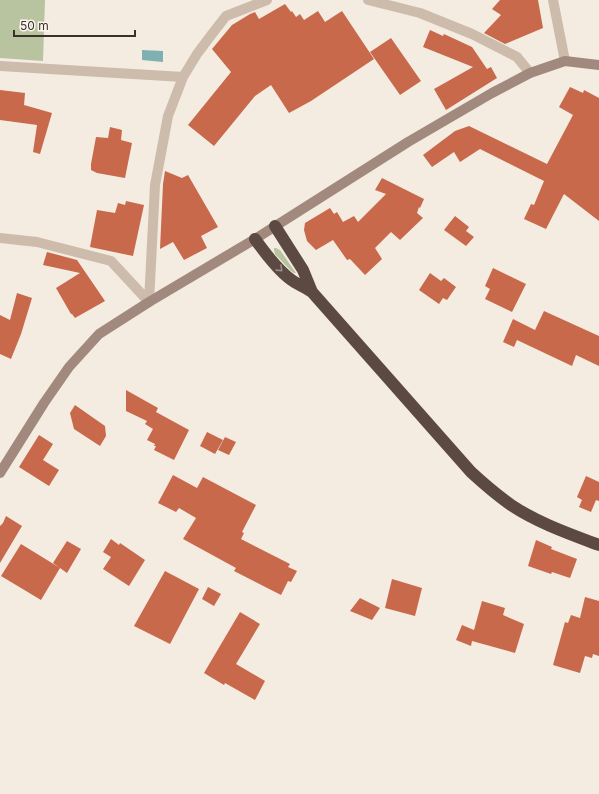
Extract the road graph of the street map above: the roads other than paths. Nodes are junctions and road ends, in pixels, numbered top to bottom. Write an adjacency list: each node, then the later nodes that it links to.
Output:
1 (267, 0): 8 (street)
2 (368, 0): 7 (street)
3 (553, 0): 4 (street)
4 (565, 60): 5 (street); 7 (street)
5 (599, 65)
6 (0, 66): 8 (street)
7 (530, 72): 9 (street)
8 (183, 77): 13 (street)
9 (275, 226): 11 (street); 12 (highway)
10 (0, 238): 13 (street)
11 (255, 239): 12 (highway, one-way to 12); 13 (street)
12 (312, 292): 15 (highway)
13 (149, 302): 14 (street)
14 (0, 473)
15 (599, 545)

